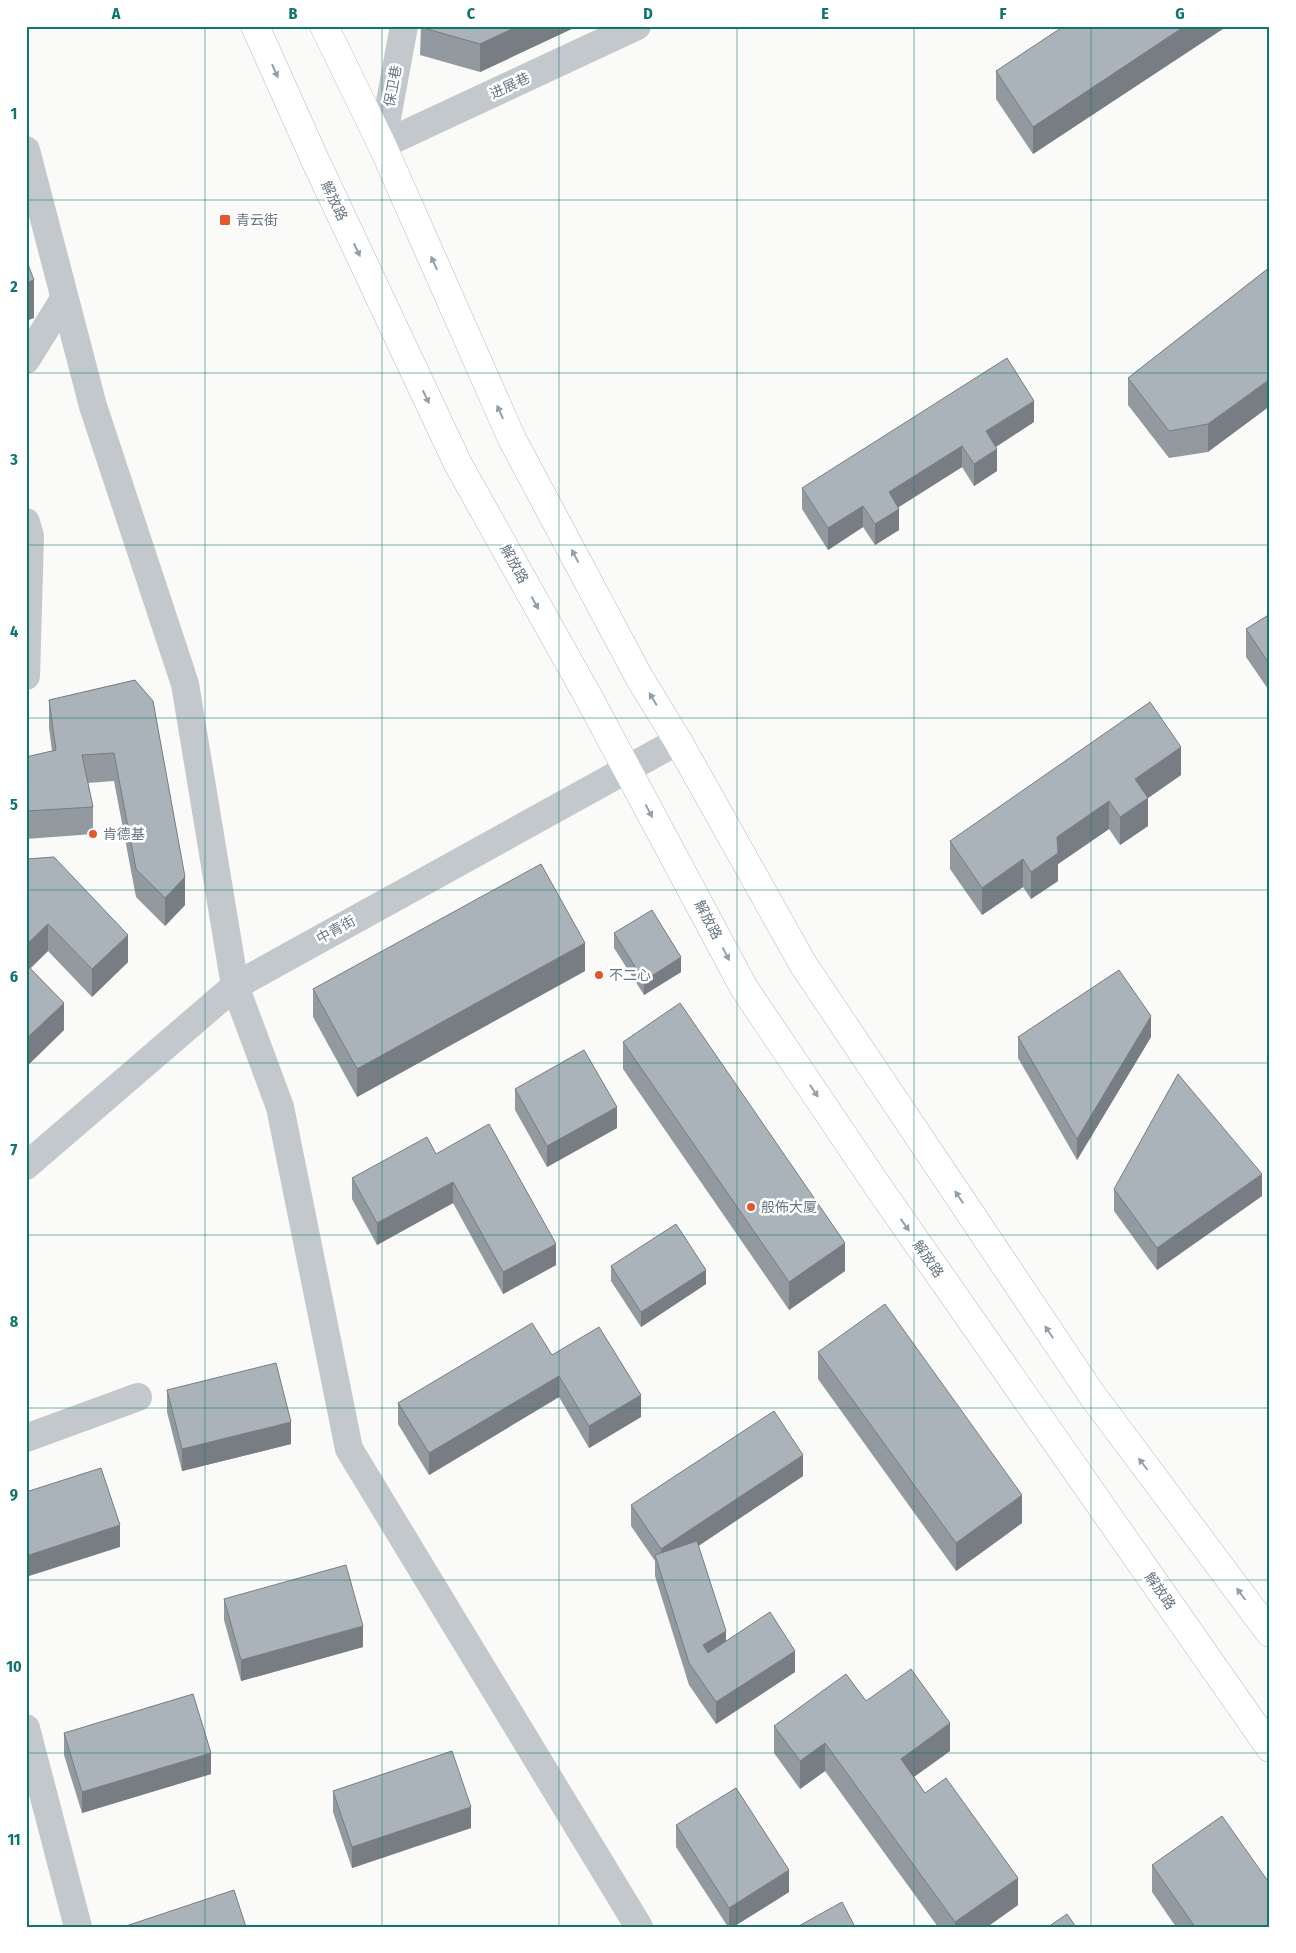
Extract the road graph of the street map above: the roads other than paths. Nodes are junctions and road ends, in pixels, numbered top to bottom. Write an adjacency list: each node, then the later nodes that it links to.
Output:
1 (255, 26): 12 (main road, 解放路, one-way to 12)
2 (324, 26): 5 (main road)
3 (404, 26): 5 (street, 保卫巷)
4 (638, 26): 5 (street, 进展巷)
5 (382, 145): 11 (main road, one-way to 5)
6 (26, 150): 7 (street)
7 (64, 299): 8 (street); 13 (street)
8 (26, 360)
9 (26, 522): 10 (street)
10 (26, 676)
11 (678, 740): 12 (street, 中青街); 17 (main road, one-way to 11)
12 (626, 768): 13 (street, 中青街); 19 (main road, 解放路, one-way to 19)
13 (236, 986): 14 (street, 中青街); 21 (street)
14 (26, 1166)
15 (138, 1397): 16 (street)
16 (26, 1438)
17 (1270, 1634)
18 (26, 1728): 20 (street)
19 (1270, 1748)
20 (78, 1927)
21 (640, 1927)

